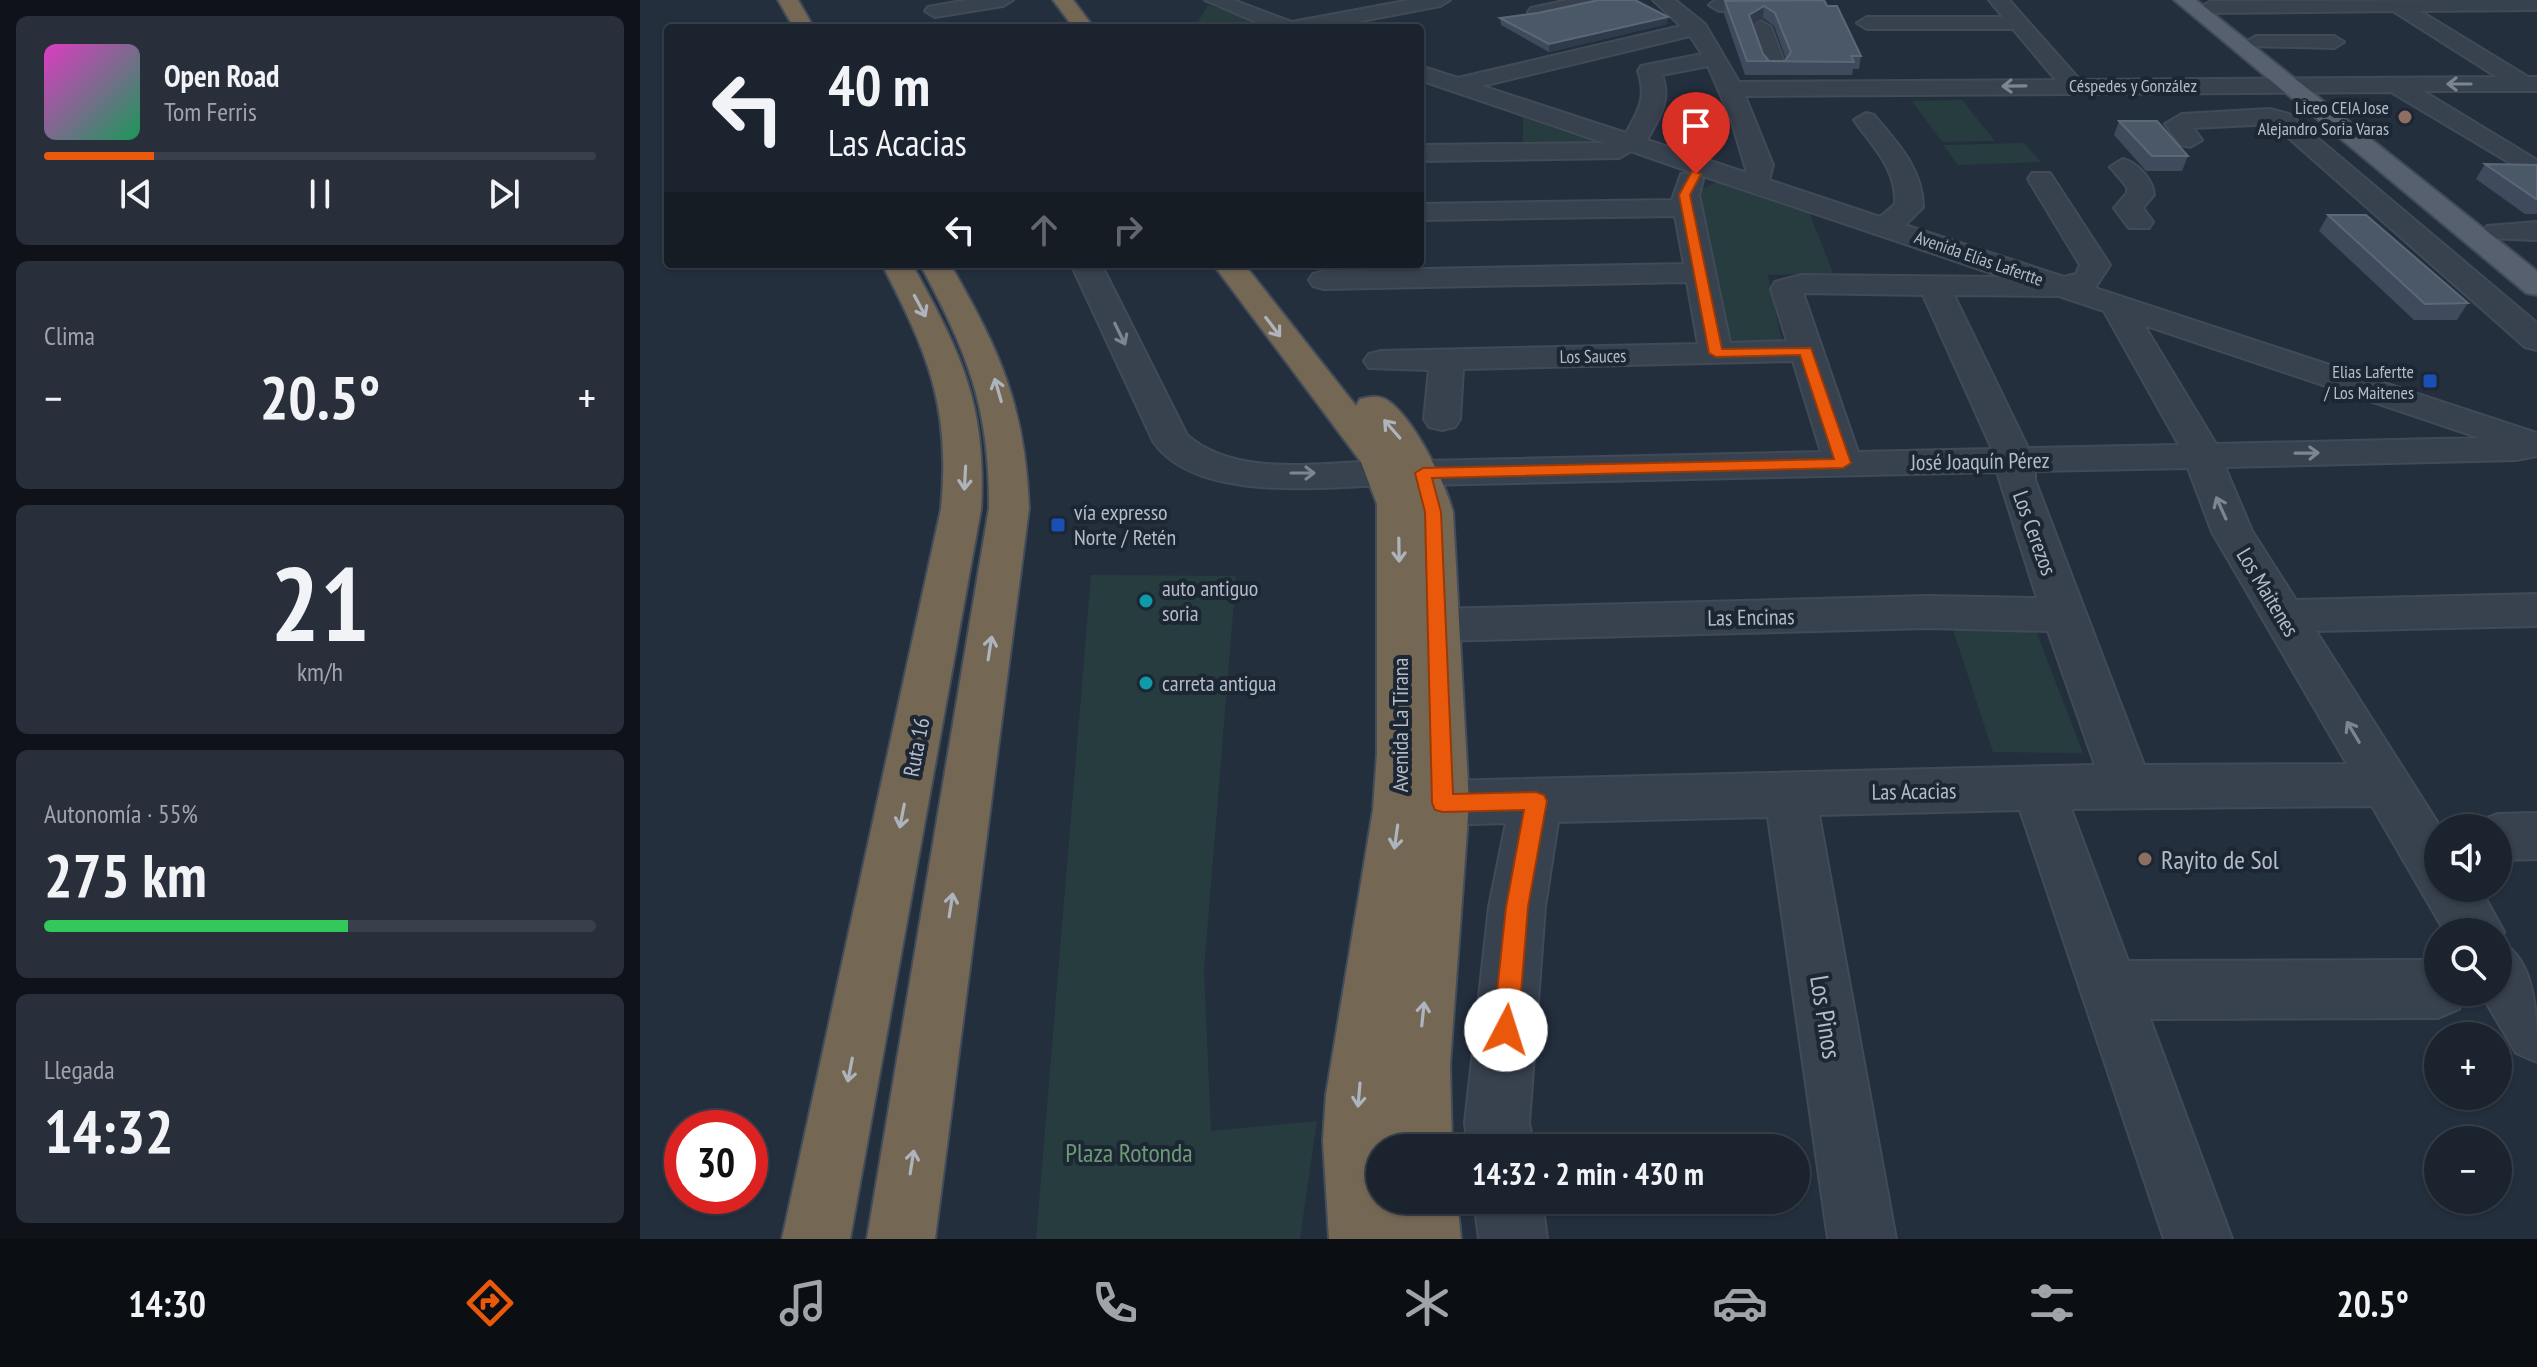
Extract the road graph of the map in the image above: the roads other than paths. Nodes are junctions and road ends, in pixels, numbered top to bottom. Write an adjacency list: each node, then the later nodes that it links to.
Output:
1 (788, 0): 20 (highway)
2 (1003, 0): 15 (street)
3 (1041, 0): 21 (highway)
4 (1063, 0): 22 (highway)
5 (1215, 0): 23 (street)
6 (1440, 0): 24 (street)
7 (1663, 0): 26 (street)
8 (1777, 0): 14 (street)
9 (1999, 0): 19 (street)
10 (2184, 0): 34 (main road)
11 (2392, 2): 12 (street); 13 (street); 38 (street)
12 (2207, 3): 27 (main road)
13 (2522, 3): 16 (street)
14 (1719, 5)
15 (936, 13)
16 (2537, 14)
17 (1598, 16): 29 (street); 30 (street)
18 (1867, 23): 19 (street)
19 (2019, 23): 37 (street)
20 (802, 24)
21 (1058, 24)
22 (1081, 24)
23 (1280, 24)
24 (1312, 24)
25 (1761, 27): 33 (street)
26 (1698, 28): 29 (street); 31 (street)
27 (2256, 42): 28 (street); 34 (main road)
28 (2334, 42)
29 (1631, 44): 30 (street)
30 (1581, 56): 36 (street)
31 (1717, 59): 39 (street); 44 (street)
32 (1424, 74): 36 (street, Avenida Elías Lafertte)
33 (1779, 77): 37 (street, Céspedes y González, one-way to 33); 39 (street, Céspedes y González)
34 (2299, 84): 35 (street, Céspedes y González); 37 (street, Céspedes y González); 55 (main road); 60 (main road)
35 (2394, 84): 38 (street, Céspedes y González, one-way to 35); 49 (street)
36 (1458, 85): 41 (street, Avenida Elías Lafertte)
37 (2073, 86)
38 (2532, 87)
39 (1729, 89): 51 (street)
40 (1435, 104): 41 (street)
41 (1513, 104): 44 (street, Avenida Elías Lafertte); 45 (street)
42 (1866, 120): 58 (street)
43 (2190, 140): 57 (street)
44 (1643, 146): 45 (street); 47 (street, Avenida Elías Lafertte)
45 (1517, 152): 46 (street)
46 (1424, 153)
47 (1705, 167): 51 (street, Avenida Elías Lafertte); 52 (street)
48 (2123, 167): 54 (street)
49 (2537, 171)
50 (2041, 179): 71 (street)
51 (1753, 183): 58 (street, Avenida Elías Lafertte)
52 (1687, 208): 53 (street); 67 (street)
53 (1424, 212)
54 (2139, 222)
55 (2461, 225): 57 (street); 70 (main road)
56 (2357, 226): 57 (street)
57 (2400, 226): 73 (street)
58 (1885, 227): 71 (street, Avenida Elías Lafertte)
59 (2537, 231): 60 (street)
60 (2497, 232): 61 (main road)
61 (2537, 263)
62 (899, 268): 104 (highway, Ruta 16, one-way to 104)
63 (937, 268): 105 (highway, one-way to 63)
64 (1088, 268): 83 (street, José Joaquín Pérez, one-way to 83)
65 (1231, 268): 83 (highway, Avenida La Tirana, one-way to 83)
66 (1263, 268): 83 (highway, Avenida La Tirana, one-way to 66)
67 (1700, 273): 68 (street); 75 (street)
68 (1324, 280)
69 (1934, 285): 71 (street); 74 (street); 81 (street, Los Cerezos)
70 (2537, 286)
71 (2065, 287): 72 (street, Avenida Elías Lafertte)
72 (2116, 305): 79 (street, Avenida Elías Lafertte); 80 (street, Los Maitenes)
73 (2537, 340)
74 (1806, 351): 75 (street, Los Sauces); 82 (street)
75 (1716, 353): 76 (street, Los Sauces)
76 (1447, 359): 77 (street, Los Sauces); 78 (street)
77 (1381, 361)
78 (1442, 419)
79 (2537, 447): 80 (street, José Joaquín Pérez, one-way to 79)
80 (2201, 455): 81 (street, José Joaquín Pérez); 86 (street, Los Maitenes, one-way to 80)
81 (2016, 461): 82 (street, José Joaquín Pérez); 85 (street, Los Cerezos)
82 (1843, 463): 83 (street, José Joaquín Pérez)
83 (1405, 473): 87 (highway, Avenida La Tirana); 101 (highway, Avenida La Tirana, one-way to 101)
84 (2537, 610): 86 (street)
85 (2064, 615): 87 (street, Las Encinas); 89 (street, Los Cerezos)
86 (2283, 616): 88 (street, Los Maitenes, one-way to 86)
87 (1438, 625): 93 (highway, Avenida La Tirana)
88 (2386, 785): 89 (street, Las Acacias); 95 (street, Los Maitenes)
89 (2127, 786): 90 (street, Las Acacias)
90 (2038, 788): 91 (street, Las Acacias); 98 (street)
91 (1790, 794): 92 (street, Las Acacias); 110 (street, Los Pinos)
92 (1536, 801): 93 (street, Las Acacias); 100 (street)
93 (1443, 803): 99 (highway, Avenida La Tirana, one-way to 93)
94 (2537, 836): 96 (street)
95 (2424, 837)
96 (2512, 837)
97 (2424, 989): 98 (street)
98 (2109, 990): 111 (street)
99 (1419, 1134)
100 (1499, 1134)
101 (1355, 1141): 106 (highway); 107 (highway, Avenida La Tirana)
102 (1424, 1214): 108 (highway)
103 (1510, 1214): 109 (street)
104 (816, 1239)
105 (901, 1239)
106 (1335, 1239)
107 (1363, 1239)
108 (1427, 1239)
109 (1513, 1239)
110 (1862, 1239)
111 (2198, 1239)

